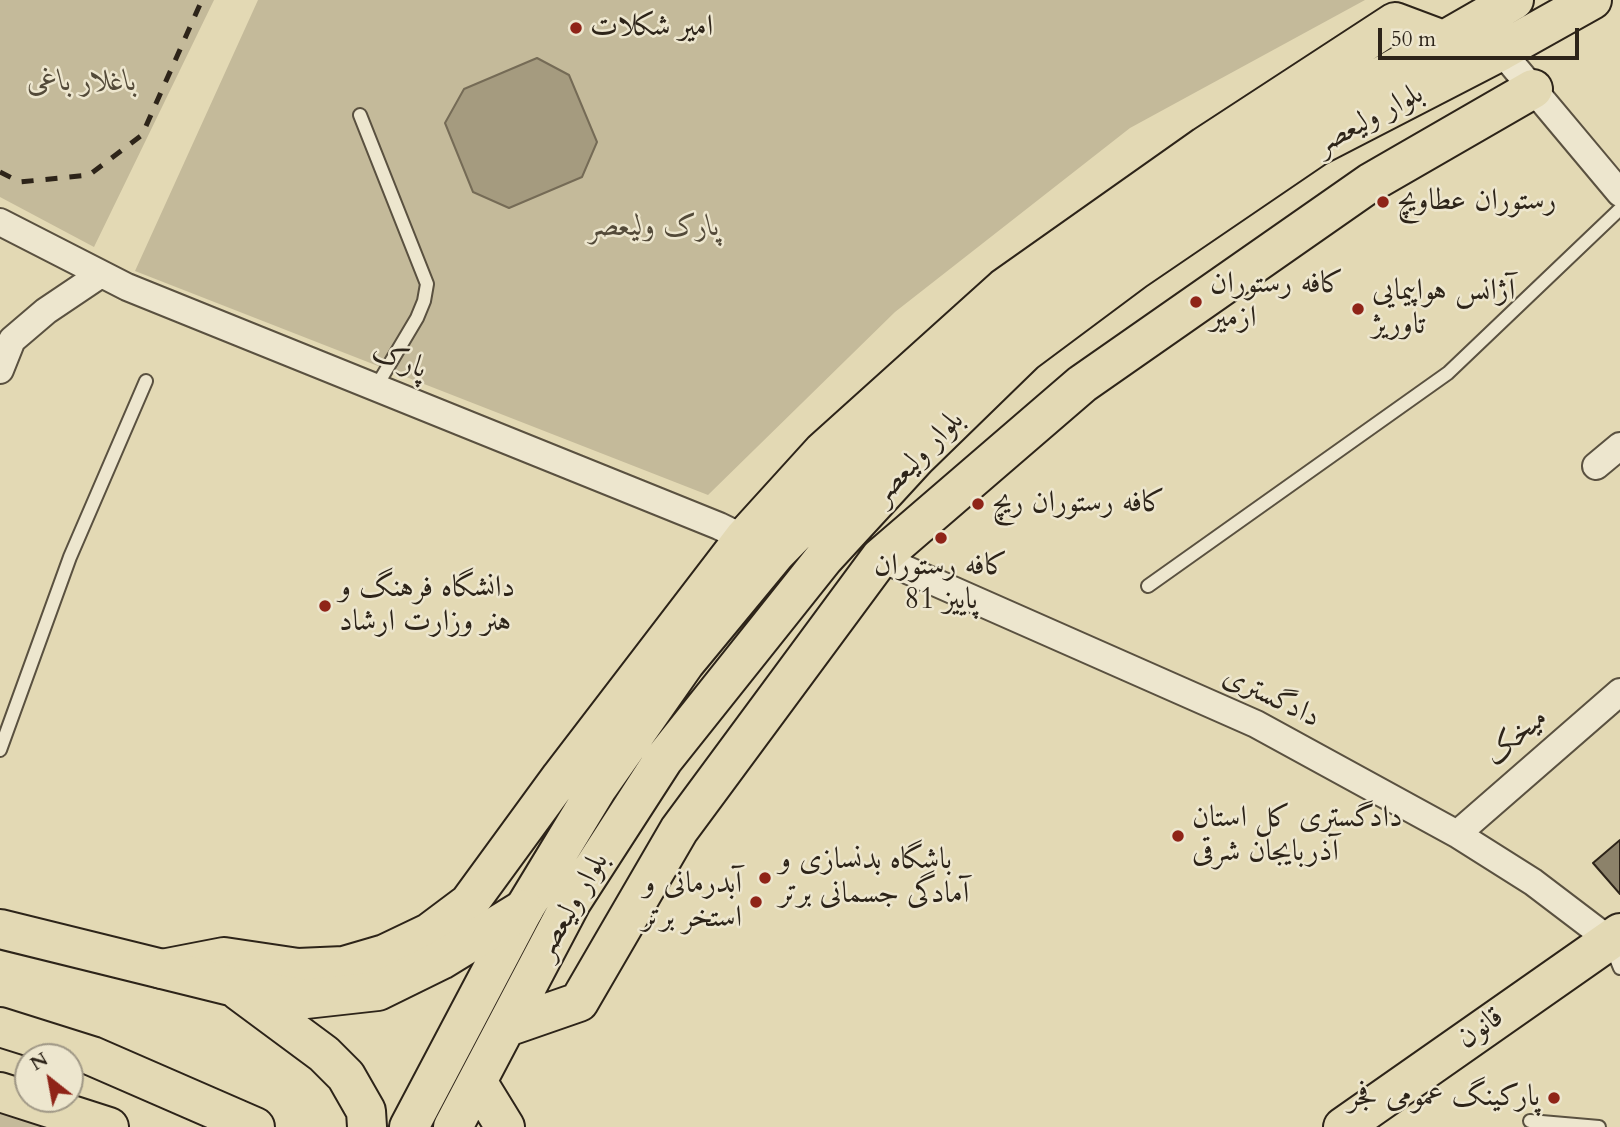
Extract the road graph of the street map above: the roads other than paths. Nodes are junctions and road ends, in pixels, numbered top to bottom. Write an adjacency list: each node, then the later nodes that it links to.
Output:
1 (1514, 0): 15 (main road, بلوار ولیعصر)
2 (1592, 0): 3 (main road, بلوار ولیعصر)
3 (1501, 51): 4 (street); 27 (main road, بلوار ولیعصر)
4 (1533, 89): 6 (street); 16 (main road)
5 (360, 115): 12 (lane)
6 (1620, 193)
7 (1620, 209): 17 (lane)
8 (0, 222): 9 (street, پارک)
9 (101, 274): 10 (street); 12 (street, پارک)
10 (0, 370)
11 (146, 381): 19 (lane)
12 (376, 387): 15 (street, پارک)
13 (1620, 446): 14 (street)
14 (1596, 466)
15 (760, 546): 21 (main road, بلوار ولیعصر); 24 (main road)
16 (880, 558): 20 (street, دادگستری); 27 (main road)
17 (1148, 586)
18 (1620, 692): 20 (street, میخک)
19 (0, 750)
20 (1457, 834): 23 (street, دادگستری)
21 (524, 909): 25 (main road); 34 (main road, بلوار ولیعصر)
22 (0, 929): 24 (main road)
23 (1616, 947): 37 (main road, قانون)
24 (162, 969): 25 (main road)
25 (231, 986): 33 (main road)
26 (0, 1027): 32 (main road)
27 (507, 1027): 28 (main road, بلوار ولیعصر)
28 (478, 1083): 35 (main road, بلوار ولیعصر); 36 (main road)
29 (0, 1092): 31 (main road)
30 (1530, 1121): 38 (lane)
31 (109, 1127)
32 (256, 1127)
33 (367, 1127)
34 (409, 1127)
35 (453, 1127)
36 (505, 1127)
37 (1343, 1127)
38 (1599, 1127)

